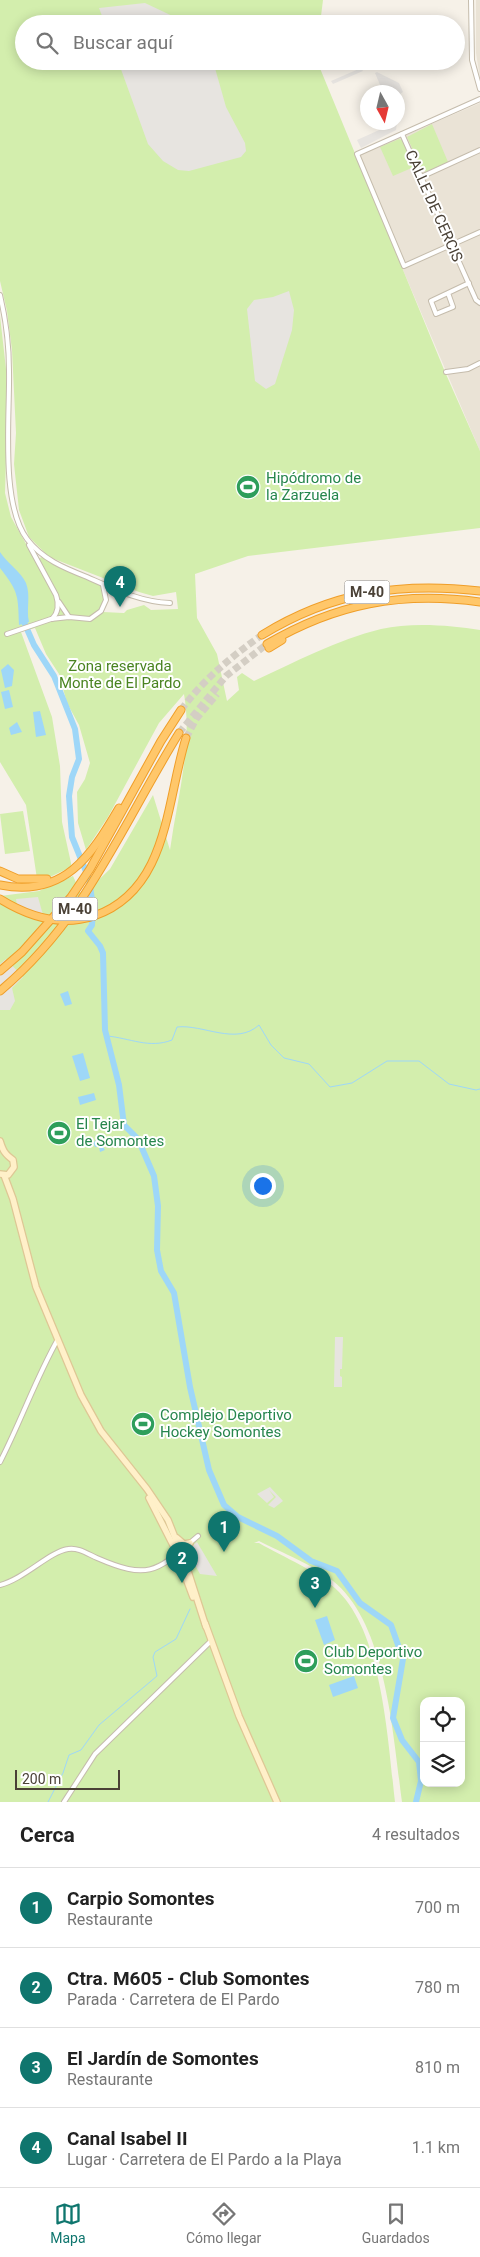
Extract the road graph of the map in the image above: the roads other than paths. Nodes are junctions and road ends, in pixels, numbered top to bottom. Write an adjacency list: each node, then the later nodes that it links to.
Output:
1 (472, 0): 2 (street)
2 (480, 89)
3 (480, 99): 4 (street)
4 (402, 134): 6 (street, CALLE DE CERCIS); 8 (street)
5 (480, 150): 6 (street)
6 (422, 176): 8 (street, CALLE DE CERCIS)
7 (480, 232): 8 (street)
8 (452, 244): 9 (street, CALLE DE CERCIS)
9 (469, 283): 10 (street); 12 (street, CALLE DE CERCIS)
10 (448, 293): 10 (street)
11 (0, 295): 15 (street)
12 (480, 303)
13 (480, 363): 14 (street)
14 (446, 372)
15 (26, 538): 16 (street); 18 (street)
16 (103, 585): 20 (street); 21 (street)
17 (480, 591): 24 (highway, M-40)
18 (59, 602): 21 (street); 22 (street)
19 (480, 602): 25 (highway, M-40)
20 (170, 603)
21 (69, 617): 22 (street)
22 (51, 620): 23 (street)
23 (7, 634)
24 (262, 635)
25 (268, 646)
26 (181, 710): 29 (highway)
27 (178, 733): 35 (highway, M-40)
28 (186, 738): 33 (highway)
29 (129, 794): 30 (highway); 34 (highway, M-40)
30 (77, 867): 31 (highway); 32 (highway)
31 (0, 871)
32 (0, 885)
33 (0, 899)
34 (0, 971)
35 (0, 991)
36 (0, 1141): 37 (street)
37 (3, 1158): 38 (street)
38 (11, 1173): 39 (street); 40 (street)
39 (2, 1174): 40 (street)
40 (13, 1199): 41 (street)
41 (58, 1339): 42 (street); 43 (street)
42 (0, 1462)
43 (135, 1475): 44 (street); 47 (street)
44 (168, 1520): 46 (street); 47 (street)
45 (198, 1536): 46 (street)
46 (190, 1543): 47 (street)
47 (178, 1553): 48 (street); 49 (street)
48 (0, 1585)
49 (212, 1641): 50 (street); 51 (street)
50 (64, 1802)
51 (277, 1802)

